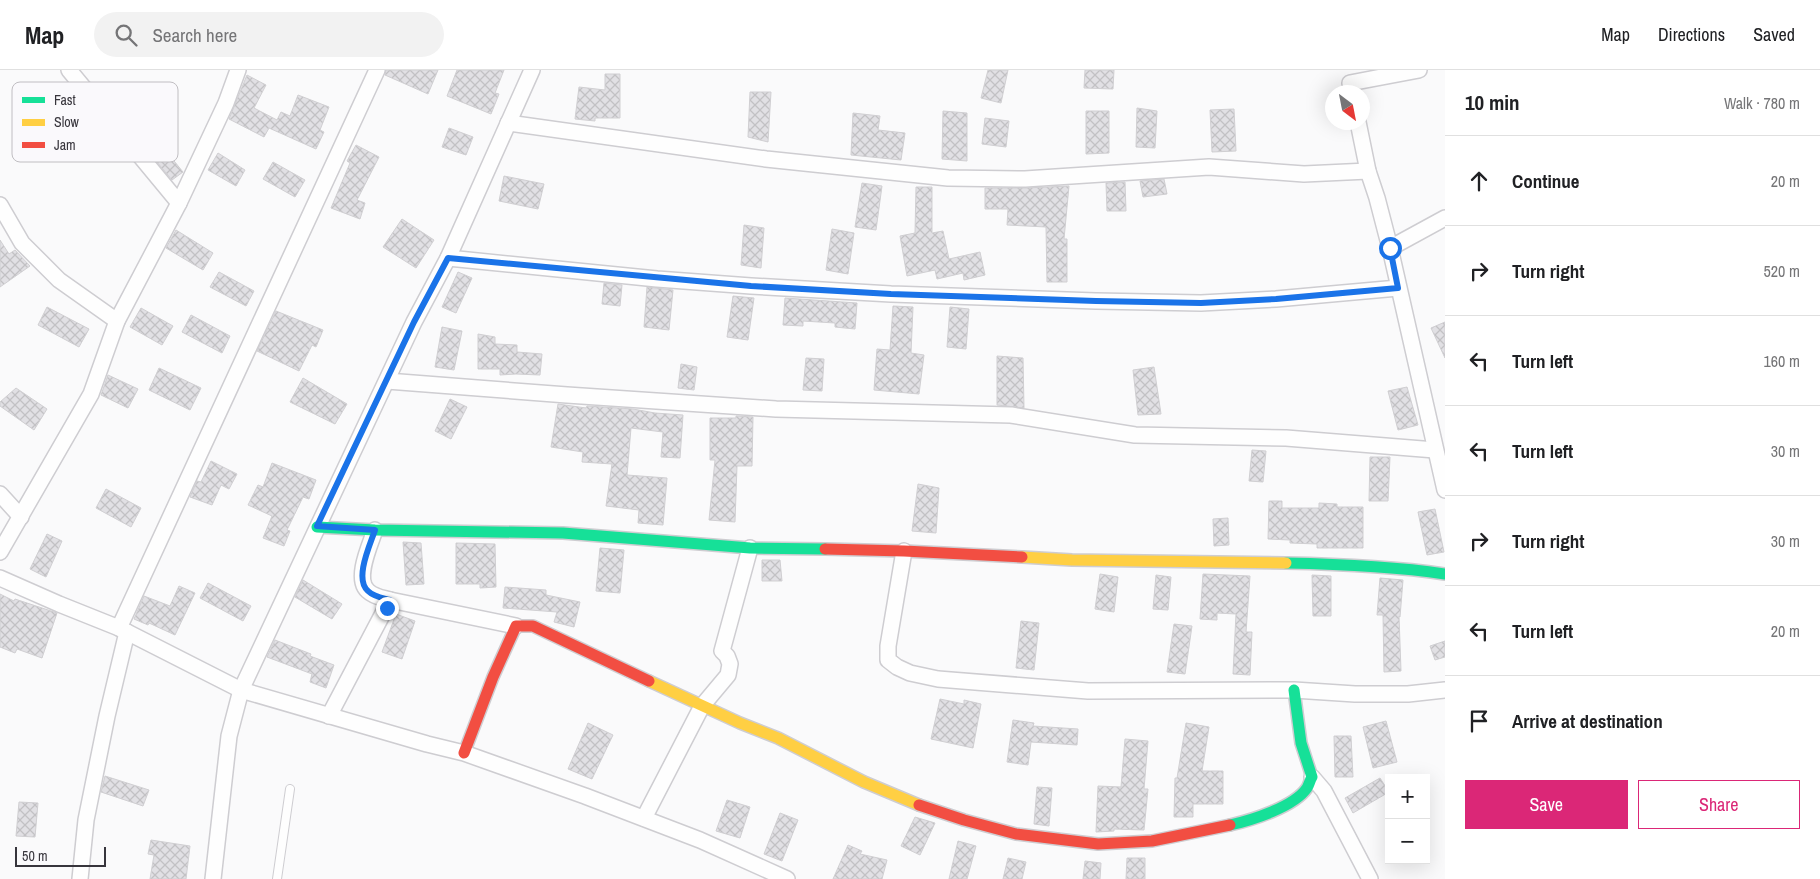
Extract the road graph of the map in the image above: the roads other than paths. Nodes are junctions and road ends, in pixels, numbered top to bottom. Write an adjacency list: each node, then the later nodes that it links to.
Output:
1 (69, 70): 6 (street)
2 (238, 70): 12 (street)
3 (377, 70): 33 (street)
4 (532, 70): 8 (street)
5 (1419, 70): 7 (street)
6 (79, 82)
7 (1349, 82)
8 (508, 123): 11 (street); 16 (street)
9 (1360, 130): 11 (street)
10 (144, 162): 12 (street)
11 (1368, 171): 15 (street)
12 (178, 203): 18 (street)
13 (0, 205): 18 (street)
14 (1445, 218): 15 (street)
15 (1390, 248): 17 (street)
16 (448, 258): 17 (street); 19 (street)
17 (1398, 288): 20 (street)
18 (118, 321): 23 (street)
19 (387, 380): 20 (street); 24 (street)
20 (1435, 450): 21 (street)
21 (1445, 490)
22 (0, 494): 23 (street)
23 (21, 517): 28 (street)
24 (317, 526): 25 (street); 34 (street)
25 (375, 530): 26 (street); 31 (street)
26 (750, 548): 27 (street); 37 (street)
27 (904, 551): 29 (street); 35 (street)
28 (0, 552)
29 (1445, 574)
30 (0, 578): 33 (street)
31 (390, 600): 32 (street); 38 (street)
32 (516, 626): 37 (street); 39 (street)
33 (123, 630): 34 (street); 43 (street)
34 (241, 690): 38 (street); 44 (street)
35 (1294, 690): 36 (street); 40 (street)
36 (1445, 690)
37 (702, 706): 40 (street); 42 (street)
38 (329, 716): 39 (street)
39 (464, 753): 42 (street)
40 (1312, 777): 47 (street)
41 (290, 789): 45 (lane)
42 (644, 818): 46 (street)
43 (80, 879)
44 (213, 879)
45 (277, 879)
46 (787, 879)
47 (1370, 879)

